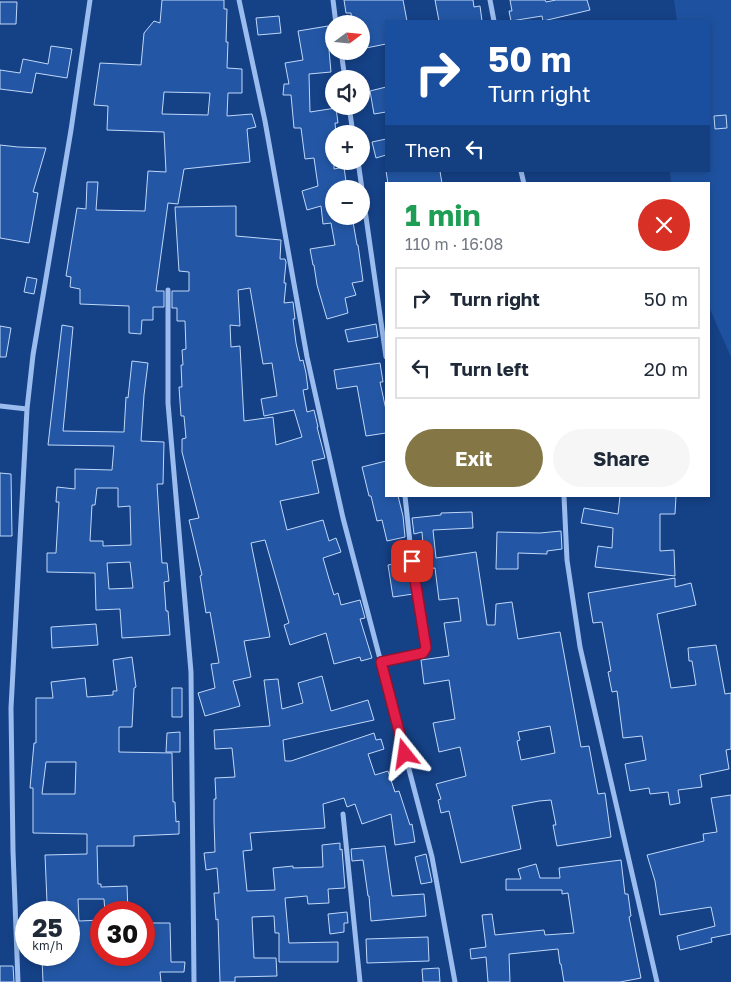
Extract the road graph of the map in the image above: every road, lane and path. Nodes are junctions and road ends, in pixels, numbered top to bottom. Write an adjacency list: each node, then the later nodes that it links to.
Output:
1 (90, 0): 11 (street)
2 (239, 0): 14 (street)
3 (333, 0): 5 (street)
4 (490, 0): 6 (street)
5 (335, 15)
6 (494, 20)
7 (359, 170): 9 (street)
8 (168, 290): 17 (street)
9 (385, 350)
10 (0, 406): 11 (street)
11 (27, 409): 16 (street)
12 (405, 497): 14 (street)
13 (564, 497): 20 (street)
14 (381, 662): 19 (street)
15 (344, 814): 18 (street)
16 (18, 982)
17 (194, 982)
18 (360, 982)
19 (455, 982)
20 (658, 982)

